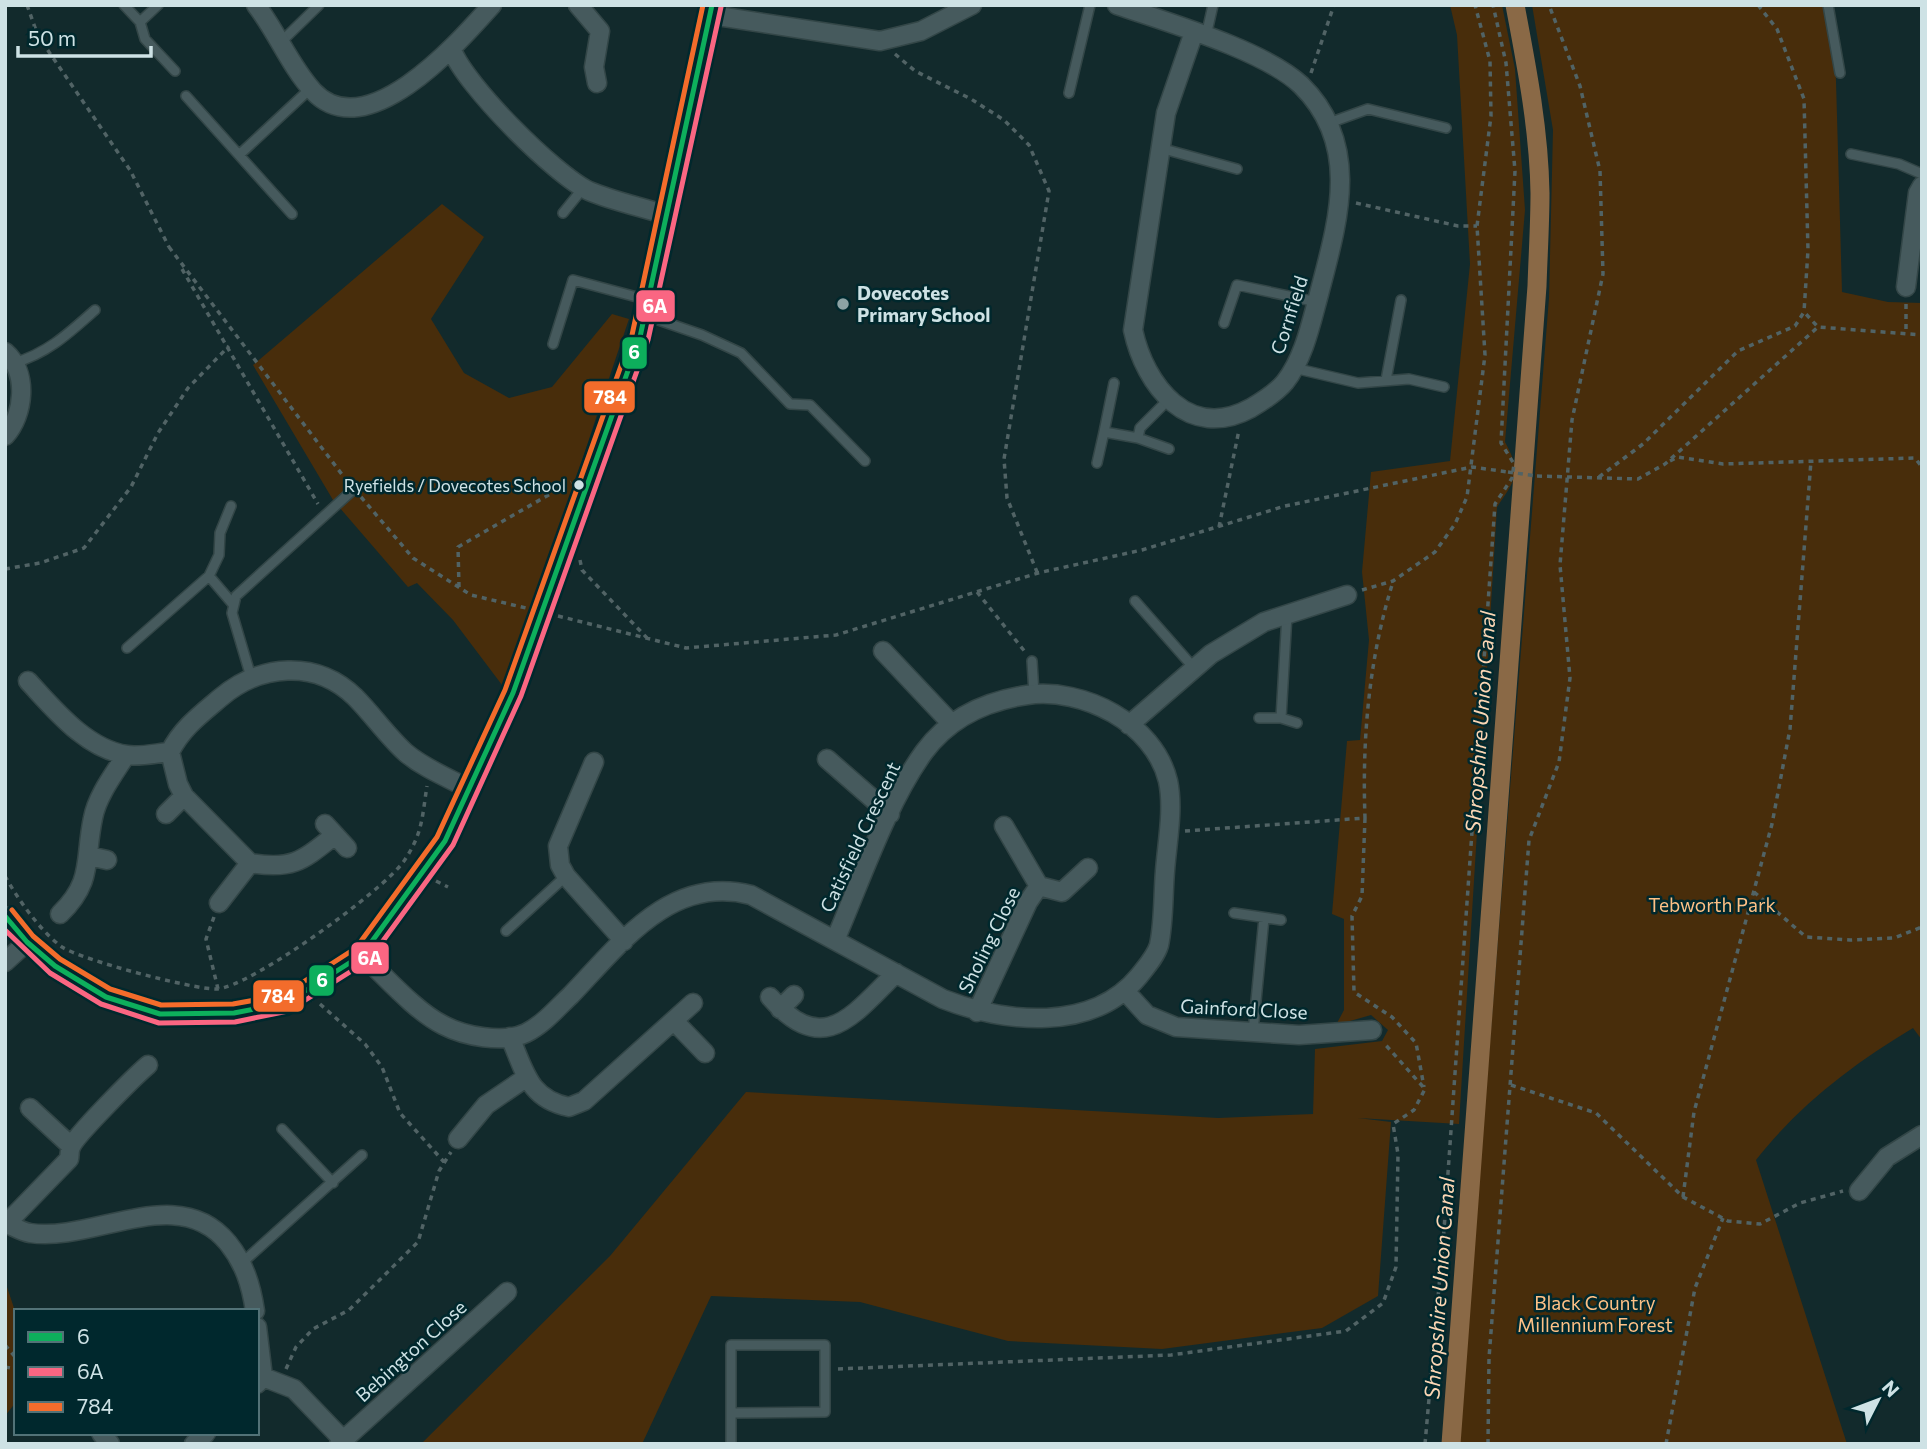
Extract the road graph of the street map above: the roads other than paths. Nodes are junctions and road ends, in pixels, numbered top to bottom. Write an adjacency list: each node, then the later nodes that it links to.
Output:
1 (124, 5): 13 (lane)
2 (158, 5): 13 (lane)
3 (256, 5): 15 (street)
4 (319, 5): 15 (lane)
5 (492, 5): 16 (street)
6 (578, 5): 19 (street)
7 (972, 5): 12 (street)
8 (1090, 5): 21 (lane)
9 (1117, 5): 14 (street, Cornfield)
10 (1213, 5): 14 (lane)
11 (1828, 5): 18 (lane)
12 (711, 10): 34 (street)
13 (140, 22): 17 (lane)
14 (1200, 34): 23 (street, Cornfield); 25 (street, Cornfield)
15 (281, 42): 20 (street)
16 (453, 50): 20 (street); 31 (street)
17 (175, 71)
18 (1840, 73)
19 (597, 83)
20 (311, 88): 27 (lane)
21 (1069, 93)
22 (186, 96): 27 (lane)
23 (1329, 123): 24 (lane); 38 (street, Cornfield)
24 (1446, 128)
25 (1160, 148): 28 (lane); 48 (street, Cornfield)
26 (1851, 153): 29 (lane)
27 (239, 155): 33 (lane)
28 (1237, 169)
29 (1922, 174)
30 (1922, 186): 35 (street)
31 (584, 187): 32 (lane); 34 (street)
32 (563, 213)
33 (292, 214)
34 (666, 215): 39 (street)
35 (1916, 249): 36 (street)
36 (1906, 288)
37 (1401, 300): 45 (lane)
38 (1317, 302): 41 (lane); 44 (street, Cornfield)
39 (646, 308): 42 (lane); 53 (lane); 78 (street, bridge)
40 (94, 310): 43 (lane)
41 (1224, 323)
42 (553, 344)
43 (10, 357): 50 (street)
44 (1294, 368): 45 (lane); 48 (street, Cornfield)
45 (1386, 380): 47 (lane)
46 (1114, 383): 49 (lane)
47 (1444, 387)
48 (1168, 399): 51 (lane)
49 (1104, 432): 51 (lane); 54 (lane)
50 (5, 436)
51 (1138, 438): 52 (lane)
52 (1169, 449)
53 (864, 461)
54 (1097, 463)
55 (354, 489): 60 (lane)
56 (231, 506): 57 (lane)
57 (209, 576): 60 (lane); 62 (lane)
58 (1347, 595): 61 (street)
59 (1135, 601): 65 (lane)
60 (232, 603): 66 (lane)
61 (1287, 614): 65 (street); 70 (lane)
62 (127, 648)
63 (883, 651): 71 (street)
64 (1032, 661): 68 (lane)
65 (1194, 668): 73 (street)
66 (251, 677): 74 (street); 78 (street)
67 (28, 681): 75 (street)
68 (1034, 694): 71 (street, Catisfield Crescent); 73 (street, Catisfield Crescent)
69 (1259, 718): 70 (lane)
70 (1281, 718): 72 (lane)
71 (951, 723): 81 (street, Catisfield Crescent)
72 (1297, 723)
73 (1129, 725): 103 (street, Catisfield Crescent)
74 (170, 752): 75 (street); 79 (street)
75 (126, 755): 84 (street)
76 (827, 759): 81 (street)
77 (594, 762): 88 (street)
78 (471, 790): 100 (street)
79 (184, 796): 80 (street); 86 (street)
80 (166, 814)
81 (890, 814): 97 (street, Catisfield Crescent)
82 (1004, 825): 89 (street, Sholing Close)
83 (336, 836): 86 (street)
84 (89, 856): 85 (street); 92 (street)
85 (107, 860)
86 (250, 863): 90 (street)
87 (1088, 868): 89 (street, Sholing Close)
88 (566, 876): 96 (lane); 98 (street)
89 (1039, 886): 106 (street, Sholing Close)
90 (219, 903)
91 (1234, 913): 94 (lane)
92 (60, 914)
93 (5, 916): 99 (street)
94 (1264, 918): 95 (lane); 109 (lane)
95 (1281, 920)
96 (506, 931)
97 (836, 938): 98 (street, Catisfield Crescent); 102 (street, Catisfield Crescent)
98 (624, 941): 110 (street, Catisfield Crescent)
99 (27, 942): 100 (street); 101 (street)
100 (362, 955): 110 (street)
101 (5, 962)
102 (896, 974): 104 (street); 106 (street, Catisfield Crescent)
103 (1126, 992): 106 (street, Catisfield Crescent); 109 (street, Gainford Close)
104 (793, 995)
105 (693, 1003): 107 (street)
106 (977, 1012)
107 (675, 1022): 111 (street); 113 (street)
108 (1372, 1030): 109 (street, Gainford Close)
109 (1253, 1032)
110 (510, 1037): 113 (street)
111 (705, 1053)
112 (148, 1065): 118 (street)
113 (527, 1077): 117 (street)
114 (30, 1108): 118 (street)
115 (282, 1129): 120 (lane)
116 (1922, 1135): 121 (street)
117 (458, 1139)
118 (71, 1146): 122 (street)
119 (362, 1155): 120 (lane)
120 (333, 1183): 123 (lane)
121 (1859, 1191)
122 (6, 1223): 123 (street)
123 (243, 1262): 125 (street)
124 (508, 1292): 129 (street, Bebington Close)
125 (255, 1309)
126 (259, 1363): 127 (street)
127 (260, 1381): 129 (street, Bebington Close)
128 (731, 1413): 128 (lane); 130 (lane)
129 (341, 1442)
130 (731, 1444)

